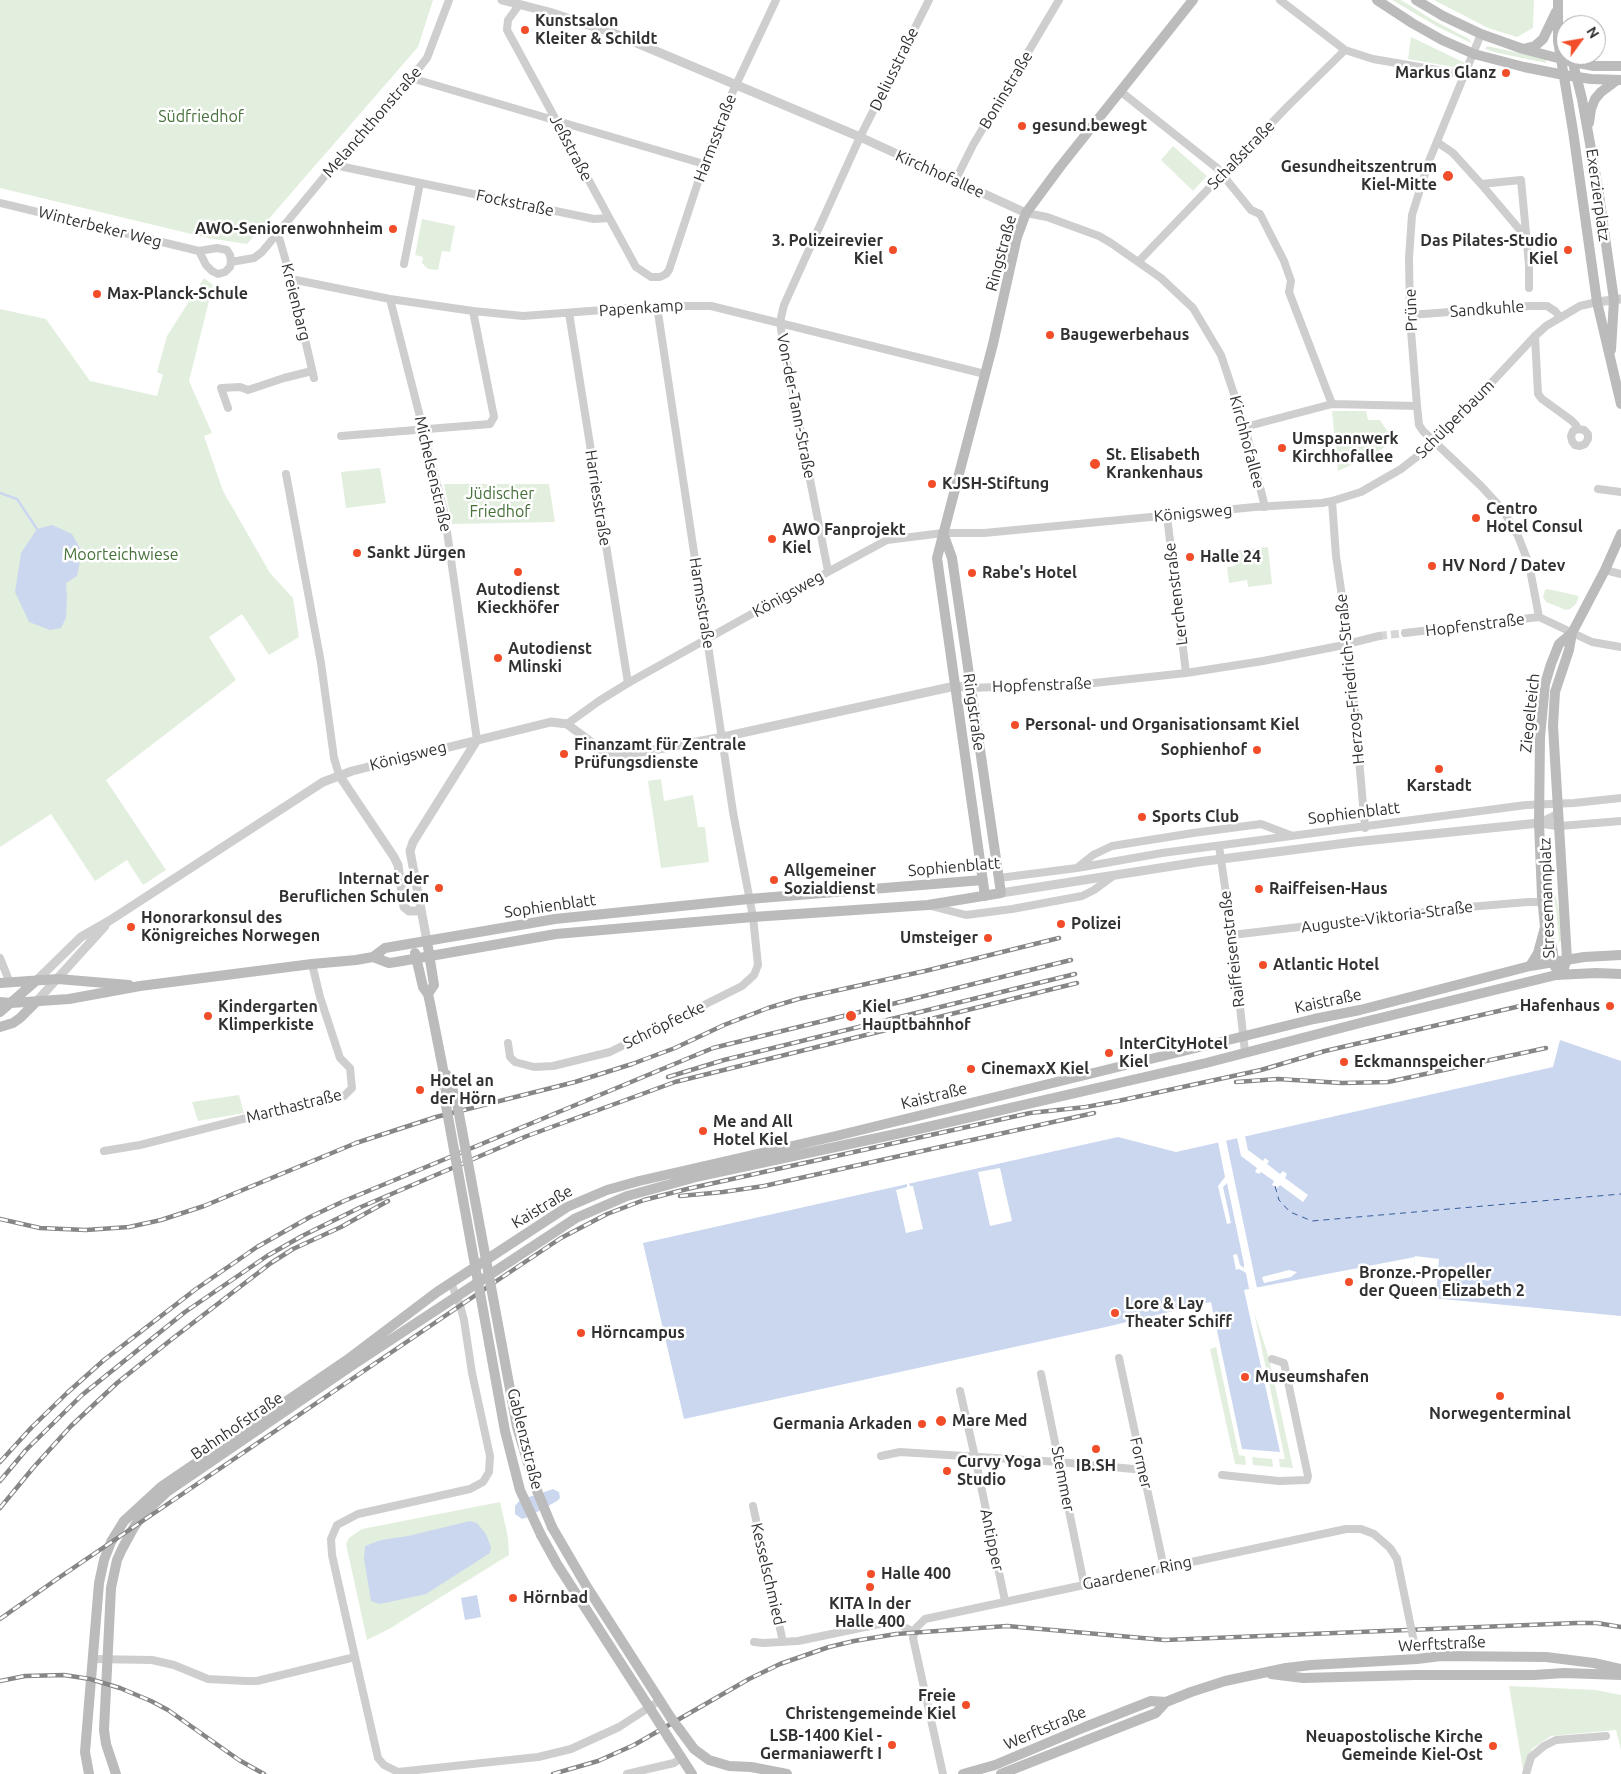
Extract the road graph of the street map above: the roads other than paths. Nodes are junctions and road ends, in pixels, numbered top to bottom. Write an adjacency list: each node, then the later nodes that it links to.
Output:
1 (449, 0): 26 (street, Melanchthonstraße)
2 (502, 0): 11 (street, Kirchhofallee)
3 (776, 0): 28 (street, Harmsstraße)
4 (929, 0): 32 (street, Deliusstraße)
5 (1059, 0): 37 (street, Boninstraße)
6 (1193, 0): 29 (main road, Ringstraße)
7 (1280, 0): 16 (street)
8 (1377, 0): 17 (main road)
9 (1416, 0): 14 (main road)
10 (1558, 2): 12 (main road); 13 (main road); 15 (main road)
11 (519, 5): 28 (street, Kirchhofallee); 30 (street, Jeßstraße)
12 (1558, 15)
13 (1561, 15)
14 (1481, 34): 15 (main road); 17 (street, Prüne)
15 (1522, 49): 18 (main road)
16 (1345, 50): 23 (street); 36 (street, Schaßstraße)
17 (1474, 54): 23 (street, Prüne); 24 (main road)
18 (1556, 56)
19 (1566, 65): 24 (main road, Exerzierplatz)
20 (1571, 65): 25 (main road, Exerzierplatz)
21 (1590, 65): 22 (main road)
22 (1621, 66)
23 (1466, 75): 33 (street, Prüne)
24 (1564, 75): 25 (main road); 54 (main road, Exerzierplatz)
25 (1577, 77): 27 (main road); 31 (main road, Exerzierplatz)
26 (411, 78): 30 (street); 35 (street, Melanchthonstraße)
27 (1619, 80): 31 (main road)
28 (736, 84): 32 (street, Kirchhofallee); 34 (street, Harmsstraße)
29 (1120, 91): 36 (street); 41 (main road, Ringstraße)
30 (556, 120): 34 (street); 42 (street, Jeßstraße)
31 (1588, 133): 53 (main road, Exerzierplatz)
32 (860, 137): 37 (street, Kirchhofallee); 60 (street, Von-der-Tann-Straße)
33 (1437, 142): 39 (street); 58 (street, Prüne)
34 (704, 164): 49 (street, Harmsstraße)
35 (334, 165): 38 (street, Fockstraße); 44 (street, Melanchthonstraße)
36 (1222, 175): 47 (street, Schaßstraße); 64 (street)
37 (955, 181): 41 (street, Kirchhofallee)
38 (420, 183): 42 (street, Fockstraße); 48 (street)
39 (1480, 184): 43 (street); 43 (street)
40 (0, 202): 45 (street, Winterbeker Weg)
41 (1026, 213): 47 (street, Kirchhofallee); 63 (main road, Ringstraße)
42 (609, 218): 49 (street, Jeßstraße)
43 (1525, 231): 51 (street)
44 (278, 234): 46 (street); 50 (street, Kreienbarg)
45 (199, 251): 46 (street, Winterbeker Weg); 46 (street)
46 (232, 262)
47 (1139, 262): 68 (street, Kirchhofallee)
48 (404, 264)
49 (660, 277)
50 (291, 279): 52 (street, Papenkamp); 67 (street, Kreienbarg)
51 (1529, 288)
52 (390, 299): 56 (street, Papenkamp); 70 (street, Michelsenstraße)
53 (1618, 299): 54 (street); 62 (main road)
54 (1597, 302): 59 (street, Schülperbaum); 62 (main road)
55 (657, 306): 57 (street, Papenkamp); 60 (street, Papenkamp); 88 (street, Harmsstraße)
56 (474, 311): 57 (street, Papenkamp); 70 (street)
57 (569, 313): 92 (street, Harriesstraße)
58 (1410, 315): 59 (street, Sandkuhle); 66 (street, Prüne)
59 (1560, 317): 61 (street, Schülperbaum)
60 (780, 322): 63 (street, Papenkamp); 82 (street, Von-der-Tann-Straße)
61 (1535, 336): 69 (street); 72 (street, Schülperbaum)
62 (1611, 362): 65 (main road)
63 (985, 374): 79 (main road, Ringstraße)
64 (1332, 404): 66 (street); 68 (street)
65 (1621, 404)
66 (1417, 406): 72 (street, Prüne)
67 (228, 408)
68 (1245, 428): 77 (street, Kirchhofallee)
69 (1578, 428)
70 (423, 430): 71 (street); 97 (street, Michelsenstraße)
71 (341, 436)
72 (1436, 442): 76 (street, Schülperbaum); 84 (street, Prüne)
73 (286, 474): 98 (street)
74 (1598, 490): 75 (street)
75 (1621, 492)
76 (1332, 502): 77 (street, Schülperbaum); 89 (street, Herzog-Friedrich-Straße)
77 (1265, 507): 78 (street, Königsweg)
78 (1167, 516): 79 (street, Königsweg); 91 (street, Lerchenstraße)
79 (943, 534): 82 (street, Königsweg); 93 (main road, Ringstraße); 94 (main road, Ringstraße)
80 (1621, 534): 81 (main road, Ziegelteich)
81 (1605, 570): 83 (street); 86 (main road, Ziegelteich)
82 (828, 571): 88 (street, Königsweg)
83 (1621, 574)
84 (1539, 617): 85 (street, Hopfenstraße); 86 (street, Hopfenstraße)
85 (1405, 633)
86 (1572, 633): 90 (street, Hopfenstraße); 100 (main road, Ziegelteich); 101 (main road, Ziegelteich)
87 (1379, 636): 89 (street, Hopfenstraße)
88 (708, 640): 92 (street, Königsweg); 96 (street, Harmsstraße)
89 (1349, 643): 91 (street, Hopfenstraße); 105 (street, Herzog-Friedrich-Straße)
90 (1621, 647)
91 (1186, 673): 94 (street, Hopfenstraße)
92 (628, 683): 95 (street, Königsweg)
93 (955, 686): 94 (street, Hopfenstraße); 96 (street, Hopfenstraße); 112 (main road, Ringstraße)
94 (971, 688): 111 (main road, Ringstraße)
95 (567, 724): 96 (street, Hopfenstraße); 97 (street, Königsweg)
96 (723, 737): 115 (street, Harmsstraße)
97 (477, 740): 98 (street, Königsweg); 118 (street)
98 (339, 775): 118 (street); 120 (street, Königsweg)
99 (1621, 798): 101 (street, Sophienblatt)
100 (1539, 805): 101 (street, Sophienblatt); 103 (main road, Ziegelteich); 105 (street, Sophienblatt)
101 (1558, 808): 103 (street); 104 (main road, Ziegelteich)
102 (1621, 821): 104 (street)
103 (1539, 823): 104 (street, Sophienblatt); 108 (street, Sophienblatt); 116 (main road, Stresemannplatz)
104 (1560, 826): 130 (main road, Stresemannplatz)
105 (1365, 828): 106 (street, Sophienblatt)
106 (1291, 836): 107 (street, Sophienblatt); 109 (street)
107 (1219, 846): 108 (street, Raiffeisenstraße); 109 (street, Sophienblatt)
108 (1221, 859): 110 (street, Sophienblatt); 122 (street, Raiffeisenstraße)
109 (1077, 868): 111 (street, Sophienblatt)
110 (1114, 875): 113 (street, Sophienblatt); 117 (street)
111 (999, 878): 112 (street, Sophienblatt); 113 (main road, Ringstraße)
112 (983, 880): 114 (main road, Ringstraße); 115 (main road, Sophienblatt)
113 (1001, 893): 114 (main road, Sophienblatt)
114 (986, 896): 117 (main road, Sophienblatt)
115 (749, 899): 119 (street, Schröpfecke); 123 (main road, Sophienblatt)
116 (1543, 902): 121 (main road, Stresemannplatz); 122 (street, Auguste-Viktoria-Straße)
117 (928, 905): 119 (main road, Sophienblatt)
118 (421, 910): 123 (street)
119 (753, 916): 126 (main road, Sophienblatt); 146 (street, Schröpfecke)
120 (109, 921): 136 (street, Königsweg); 137 (street, Königsweg)
121 (1545, 927): 131 (main road, Stresemannplatz); 133 (main road, Stresemannplatz)
122 (1232, 935): 145 (street, Raiffeisenstraße)
123 (427, 941): 124 (main road, Sophienblatt); 126 (main road, Gablenzstraße)
124 (412, 943): 127 (main road, Sophienblatt); 129 (main road, Gablenzstraße)
125 (1621, 955): 130 (main road, Kaistraße)
126 (430, 956): 129 (main road, Sophienblatt); 140 (main road, Gablenzstraße)
127 (373, 957): 129 (main road, Sophienblatt); 132 (main road, Sophienblatt)
128 (0, 958): 138 (street)
129 (416, 959): 140 (main road, Gablenzstraße)
130 (1567, 959): 131 (main road, Kaistraße); 135 (main road, Stresemannplatz)
131 (1554, 961): 133 (main road, Kaistraße); 135 (main road, Stresemannplatz)
132 (312, 964): 139 (main road, Sophienblatt); 149 (street, Marthastraße)
133 (1530, 966): 145 (main road, Kaistraße)
134 (1621, 974): 135 (main road, Kaistraße)
135 (1556, 975): 147 (main road, Kaistraße)
136 (58, 979): 137 (main road, Sophienblatt); 139 (main road, Sophienblatt); 142 (street, Königsweg)
137 (37, 980): 138 (main road, Sophienblatt); 141 (main road)
138 (5, 983)
139 (140, 986): 142 (main road, Sophienblatt)
140 (428, 994): 148 (main road, Gablenzstraße)
141 (5, 1002): 142 (main road, Sophienblatt); 143 (main road)
142 (36, 1002): 144 (main road)
143 (0, 1012)
144 (0, 1027)
145 (1242, 1037): 147 (street, Raiffeisenstraße); 151 (main road, Kaistraße)
146 (508, 1043)
147 (1245, 1052): 150 (main road, Kaistraße)
148 (443, 1069): 176 (main road, Gablenzstraße, bridge); 178 (main road, Gablenzstraße, bridge)
149 (104, 1151)
150 (576, 1218): 152 (main road, Bahnhofstraße)
151 (451, 1282): 152 (street); 171 (main road, Bahnhofstraße)
152 (457, 1296): 169 (street); 170 (main road, Bahnhofstraße)
153 (1119, 1358): 160 (street, Former)
154 (1272, 1359): 161 (street)
155 (1042, 1374): 159 (street, Stemmer)
156 (960, 1391): 158 (street, Antipper)
157 (881, 1456): 158 (street)
158 (975, 1457): 159 (street); 165 (street, Antipper)
159 (1059, 1462): 160 (street); 164 (street, Stemmer)
160 (1144, 1470): 163 (street, Former)
161 (1222, 1475)
162 (753, 1506): 168 (street, Kesselschmied)
163 (1164, 1568): 164 (street, Gaardener Ring); 172 (street, Gaardener Ring, bridge)
164 (1084, 1584): 165 (street, Gaardener Ring)
165 (1005, 1601): 166 (street, Gaardener Ring)
166 (914, 1632): 168 (street, Kesselschmied); 188 (street)
167 (754, 1642): 168 (street, Kesselschmied)
168 (783, 1642)
169 (355, 1657): 170 (street); 178 (street)
170 (107, 1658): 171 (street); 182 (main road, Bahnhofstraße)
171 (92, 1659): 183 (main road, Bahnhofstraße)
172 (1417, 1659): 173 (main road, Werftstraße); 174 (main road, Werftstraße)
173 (1621, 1669)
174 (1265, 1674): 175 (main road, Werftstraße); 177 (main road, Werftstraße)
175 (1621, 1675)
176 (659, 1701): 178 (street); 181 (main road, Gablenzstraße, bridge)
177 (1166, 1702): 189 (main road, Werftstraße); 190 (main road, Werftstraße)
178 (649, 1708): 180 (main road, Gablenzstraße, bridge)
179 (1606, 1736): 191 (street)
180 (682, 1758): 184 (street); 185 (main road, Gablenzstraße)
181 (766, 1769): 186 (main road); 187 (main road)
182 (112, 1771)
183 (89, 1774)
184 (627, 1774)
185 (692, 1774)
186 (748, 1774)
187 (787, 1774)
188 (943, 1774)
189 (963, 1774)
190 (1001, 1774)
191 (1526, 1774)

